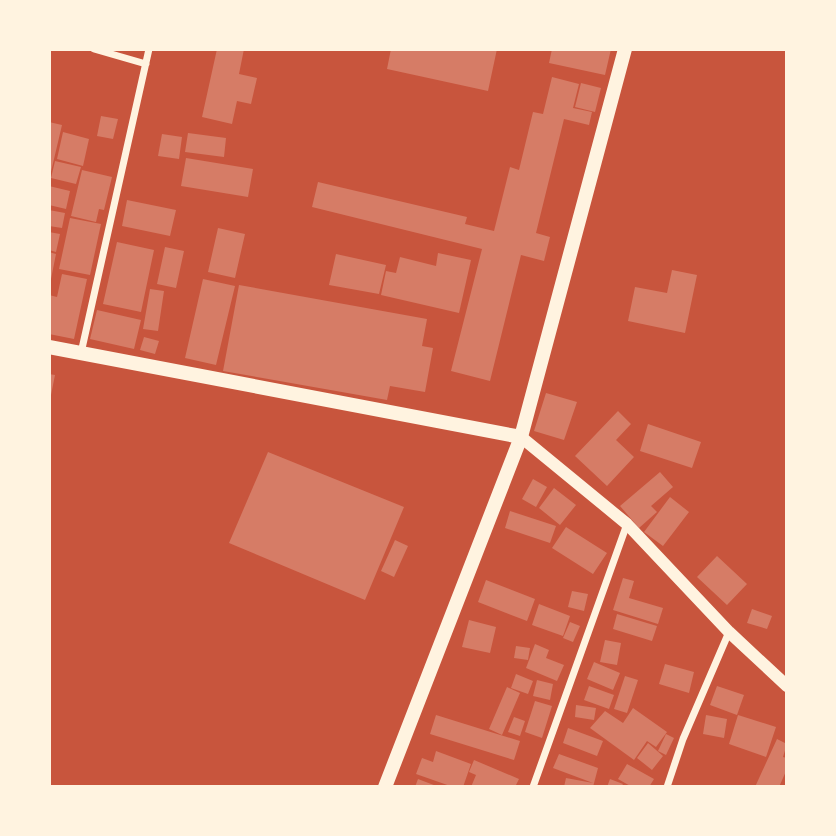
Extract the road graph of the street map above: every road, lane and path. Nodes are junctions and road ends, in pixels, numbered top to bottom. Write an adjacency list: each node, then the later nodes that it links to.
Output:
1 (94, 49): 4 (street)
2 (149, 49): 4 (street)
3 (625, 49): 7 (main road)
4 (146, 64): 6 (street)
5 (49, 347): 6 (main road)
6 (81, 353): 7 (main road)
7 (521, 437): 8 (street); 11 (main road)
8 (627, 524): 9 (street); 12 (street)
9 (729, 632): 10 (street); 13 (street)
10 (787, 686)
11 (385, 787)
12 (533, 787)
13 (667, 787)

